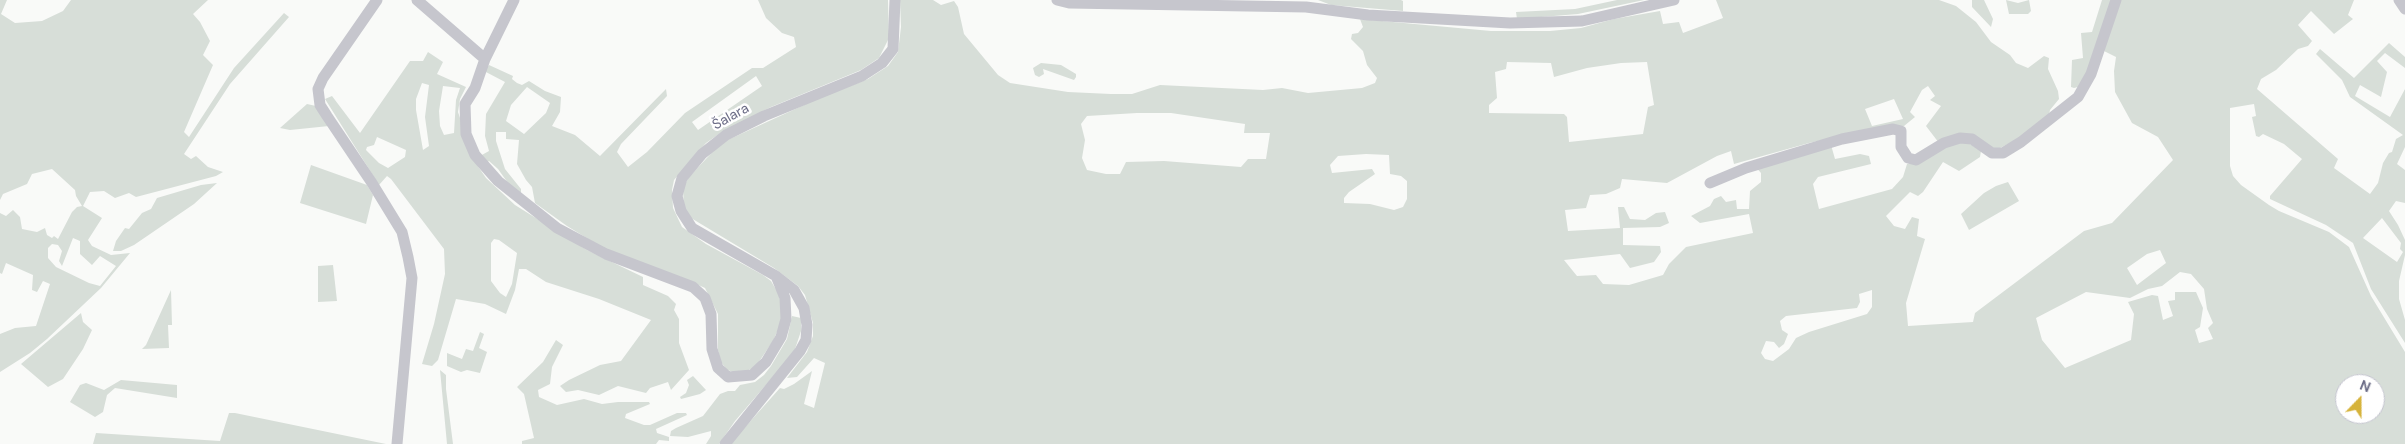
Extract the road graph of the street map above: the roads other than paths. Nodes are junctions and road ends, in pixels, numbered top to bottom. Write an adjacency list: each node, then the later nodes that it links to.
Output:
1 (377, 0): 13 (street)
2 (417, 0): 10 (street)
3 (514, 0): 10 (street)
4 (895, 0): 12 (street, Šalara)
5 (1057, 0): 6 (street)
6 (1674, 0)
7 (2116, 0): 11 (street)
8 (2399, 0): 9 (street)
9 (2405, 9)
10 (486, 59): 12 (street)
11 (1710, 183)
12 (776, 276): 14 (street, Šalara)
13 (397, 444)
14 (725, 444)

